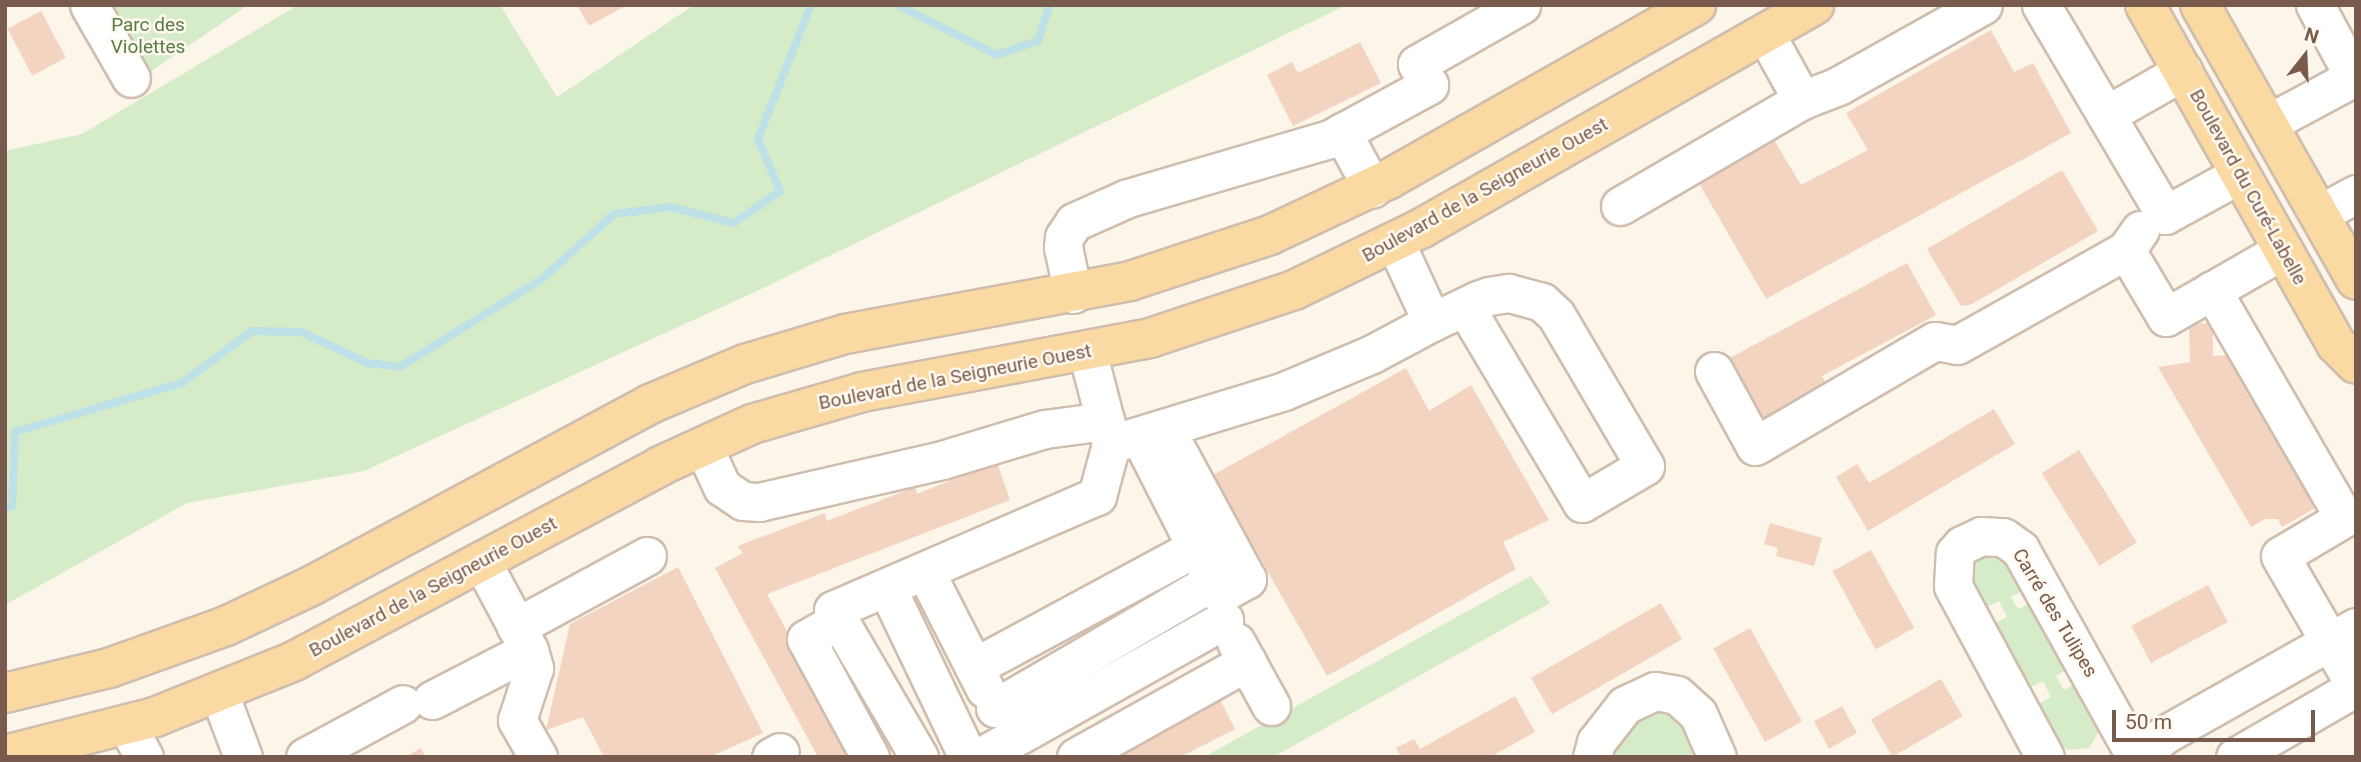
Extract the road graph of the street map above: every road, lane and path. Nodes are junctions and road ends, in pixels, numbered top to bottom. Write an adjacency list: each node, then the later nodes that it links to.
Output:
1 (89, 5): 13 (street)
2 (1521, 5): 17 (street)
3 (1696, 5): 19 (main road)
4 (1814, 5): 10 (main road, Boulevard de la Seigneurie Ouest)
5 (1983, 5): 14 (street)
6 (2041, 5): 15 (street)
7 (2145, 5): 11 (main road, Boulevard du Curé-Labelle)
8 (2315, 5): 12 (street)
9 (2210, 12): 16 (main road)
10 (1765, 33): 14 (street); 24 (main road, Boulevard de la Seigneurie Ouest)
11 (2183, 71): 15 (street); 18 (main road, Boulevard du Curé-Labelle)
12 (2355, 76): 16 (street)
13 (131, 78)
14 (1802, 100): 21 (street)
15 (2106, 115): 23 (street)
16 (2267, 124): 22 (main road)
17 (1342, 132): 19 (street); 29 (street)
18 (2240, 174): 23 (street); 26 (main road, Boulevard du Curé-Labelle)
19 (1372, 188): 29 (main road)
20 (2356, 194): 22 (street)
21 (1620, 206)
22 (2319, 214): 27 (main road)
23 (2165, 215): 25 (street)
24 (1395, 242): 30 (street); 31 (main road, Boulevard de la Seigneurie Ouest)
25 (2126, 250): 28 (street); 33 (street)
26 (2283, 250): 28 (street); 32 (main road, Boulevard du Curé-Labelle)
27 (2356, 280)
28 (2213, 290): 44 (street)
29 (1073, 294): 31 (main road); 36 (main road)
30 (1449, 314): 30 (street); 34 (street)
31 (1087, 351): 34 (street); 35 (main road, Boulevard de la Seigneurie Ouest)
32 (2356, 364)
33 (1714, 371)
34 (1131, 433): 35 (street); 37 (street); 40 (street); 42 (street)
35 (703, 446): 39 (main road, Boulevard de la Seigneurie Ouest)
36 (454, 509): 39 (main road); 48 (main road)
37 (1197, 547): 42 (street); 47 (street)
38 (647, 556): 45 (street)
39 (482, 562): 45 (street); 51 (main road, Boulevard de la Seigneurie Ouest)
40 (925, 571): 41 (street); 47 (street)
41 (887, 587): 43 (street); 62 (street)
42 (1219, 598): 46 (street); 53 (street); 55 (street)
43 (839, 620): 60 (street); 61 (street)
44 (2343, 635): 49 (street); 67 (street)
45 (522, 638): 58 (street); 59 (street)
46 (1247, 662): 52 (street); 63 (street)
47 (974, 667): 53 (street)
48 (109, 668): 50 (main road); 54 (main road)
49 (2356, 687): 68 (street)
50 (5, 692)
51 (219, 693): 54 (main road, Boulevard de la Seigneurie Ouest); 57 (street)
52 (1271, 706)
53 (995, 708): 55 (street)
54 (136, 741): 56 (main road, Boulevard de la Seigneurie Ouest)
55 (1002, 752)
56 (5, 755)
57 (243, 757)
58 (305, 757)
59 (538, 757)
60 (870, 757)
61 (919, 757)
62 (968, 757)
63 (1076, 757)
64 (1592, 757): 65 (street)
65 (1717, 757)
66 (2045, 757): 67 (street, Carré des Tulipes)
67 (2136, 757)
68 (2235, 757)

